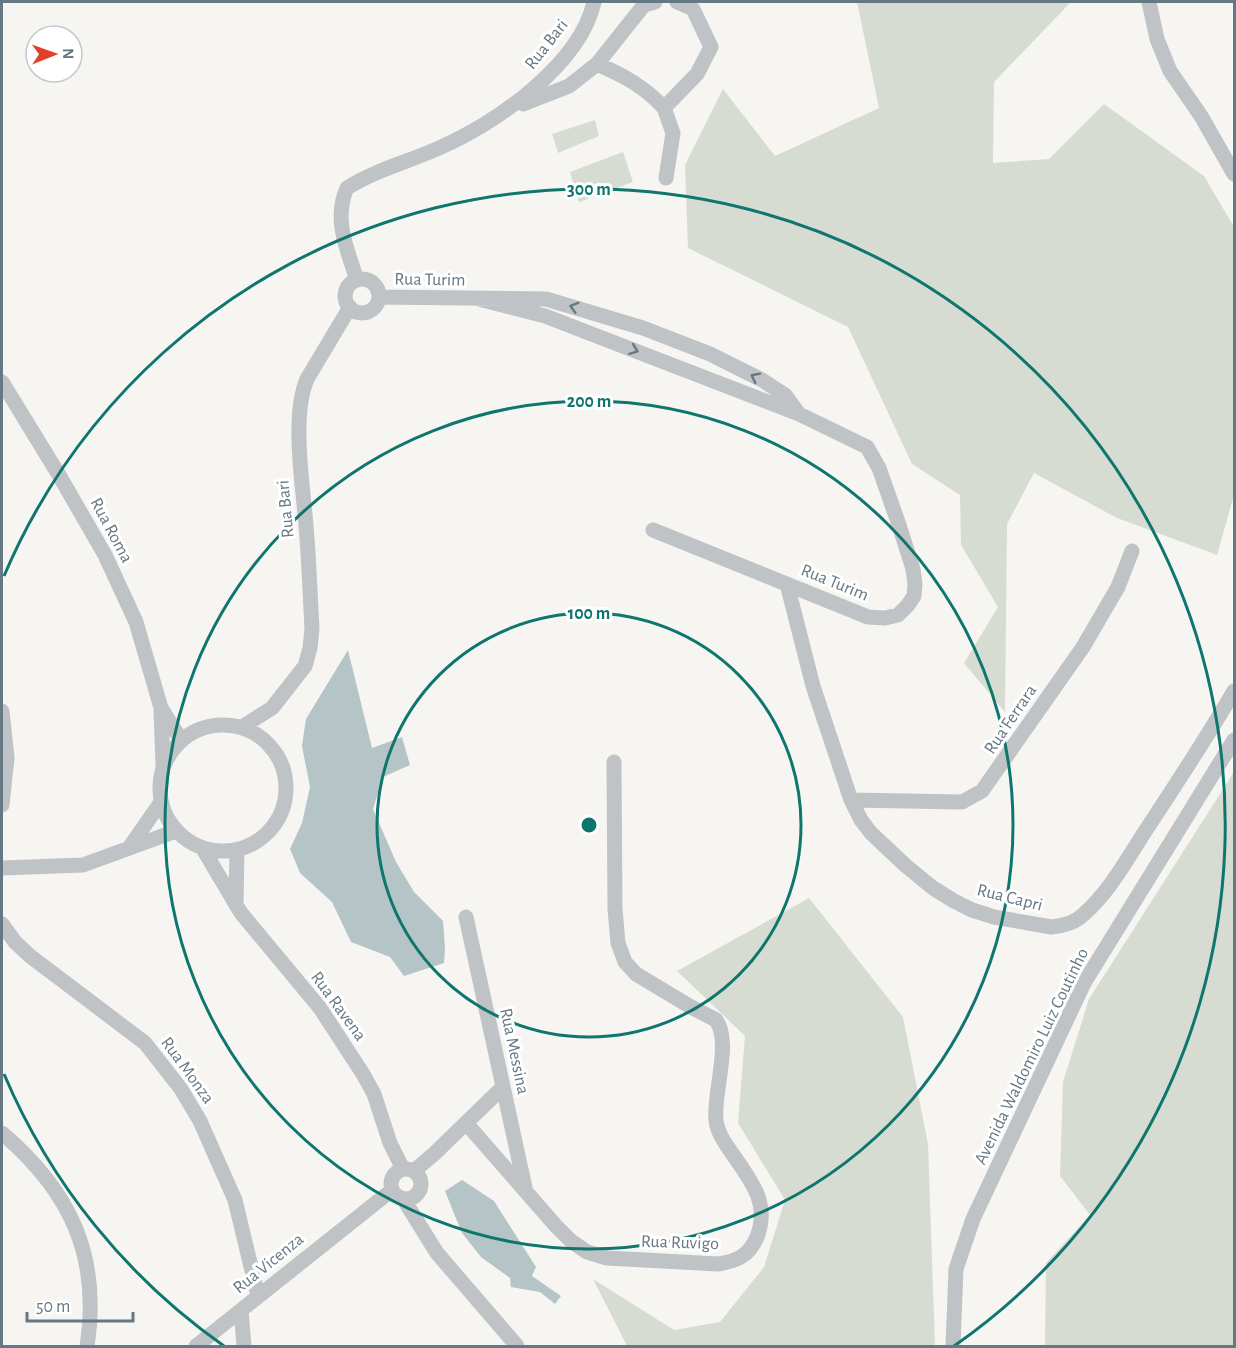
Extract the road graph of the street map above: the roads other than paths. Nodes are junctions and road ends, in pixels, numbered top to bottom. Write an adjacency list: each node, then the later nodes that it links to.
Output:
1 (594, 2): 7 (street, Rua Bari)
2 (656, 2): 5 (street)
3 (677, 2): 6 (street)
4 (1149, 2): 8 (street)
5 (597, 64): 6 (street); 7 (street)
6 (664, 108): 9 (street)
7 (506, 110): 10 (street, Rua Bari)
8 (1234, 174)
9 (666, 178)
10 (357, 280): 11 (street); 13 (street)
11 (379, 297): 12 (street, Rua Turim); 13 (street)
12 (479, 299): 15 (street, Rua Turim, one-way to 15); 15 (street, Rua Turim, one-way to 12)
13 (350, 307): 21 (street, Rua Bari)
14 (2, 382): 20 (street, Rua Roma)
15 (799, 414): 18 (street, Rua Turim)
16 (653, 530): 18 (street, Rua Turim)
17 (1132, 551): 29 (street, Rua Ferrara)
18 (787, 584): 29 (street, Rua Capri)
19 (1234, 691): 29 (street, Rua Capri)
20 (161, 708): 25 (street, Rua Roma); 28 (street, Rua Roma)
21 (272, 708): 23 (street, Rua Bari); 24 (street, Rua Bari)
22 (2, 711): 31 (street)
23 (242, 727): 24 (street); 25 (street)
24 (264, 739): 35 (street)
25 (181, 740): 28 (street)
26 (1234, 740): 51 (street, Avenida Waldomiro Luiz Coutinho)
27 (614, 762): 44 (street, Rua Ruvigo)
28 (163, 768): 30 (street)
29 (851, 800)
30 (161, 802): 32 (street); 33 (street)
31 (2, 805)
32 (176, 831): 33 (street); 34 (street)
33 (129, 848): 36 (street)
34 (203, 849): 35 (street); 37 (street, Rua Ravena)
35 (237, 850): 37 (street)
36 (2, 868)
37 (236, 904): 43 (street, Rua Ravena)
38 (466, 917): 40 (street, Rua Messina)
39 (2, 924): 45 (street, Rua Monza)
40 (503, 1087): 41 (street, Rua Vicenza); 44 (street, Rua Messina)
41 (466, 1123): 43 (street, Rua Vicenza); 44 (street, Rua Ruvigo)
42 (2, 1133): 47 (street)
43 (405, 1184): 45 (street, Rua Vicenza); 50 (street, Rua Ravena)
44 (526, 1194)
45 (258, 1296): 46 (street, Rua Vicenza)
46 (241, 1310): 48 (street, Rua Vicenza); 49 (street)
47 (87, 1347)
48 (196, 1347)
49 (244, 1347)
50 (517, 1347)
51 (953, 1347)

